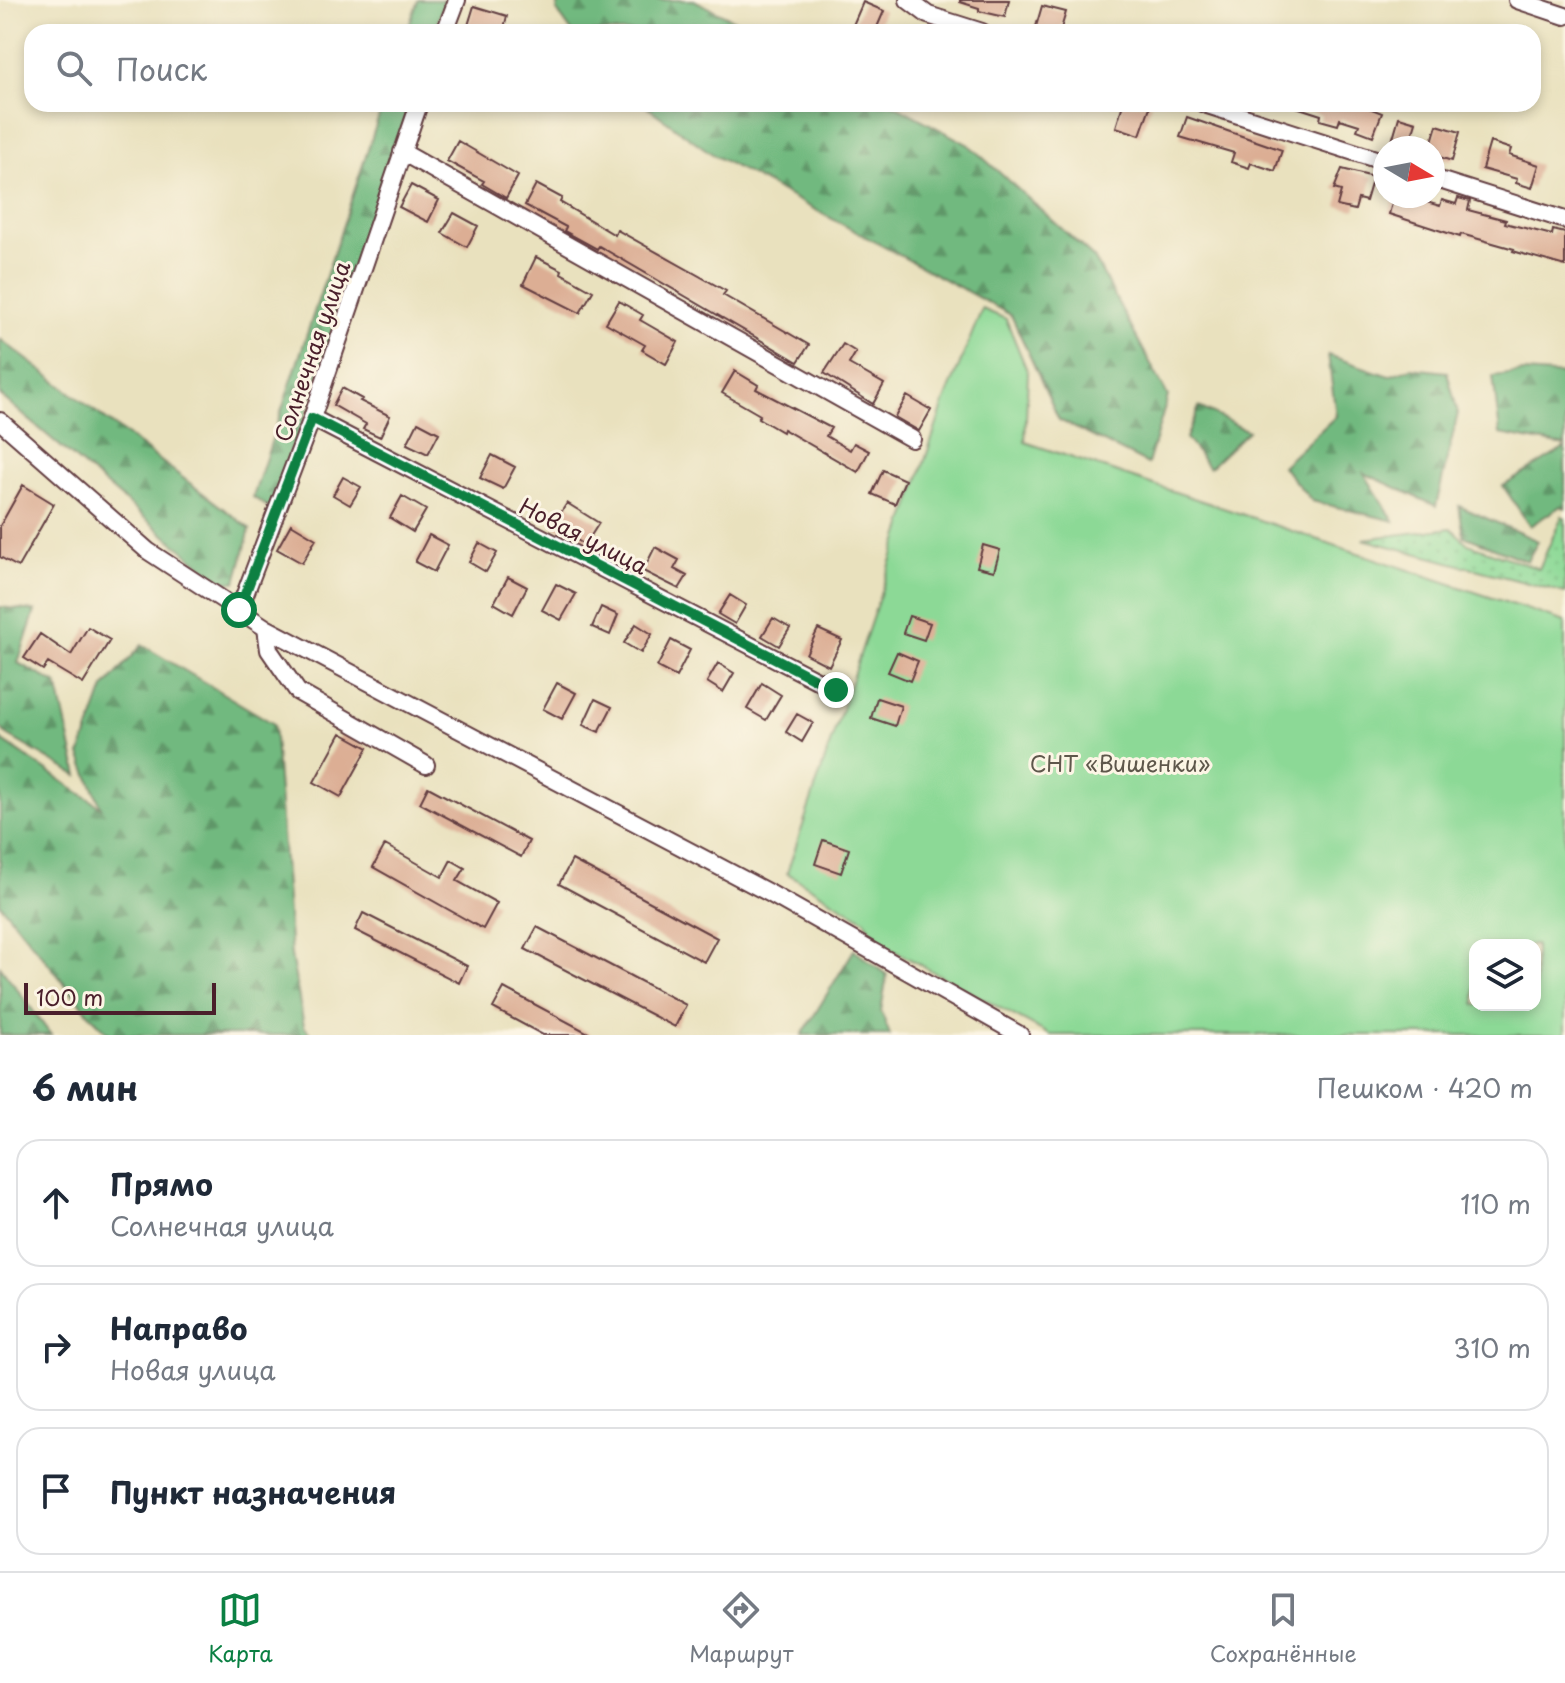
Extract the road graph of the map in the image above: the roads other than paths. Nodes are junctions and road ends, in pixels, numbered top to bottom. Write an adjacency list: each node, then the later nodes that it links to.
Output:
1 (457, 0): 5 (street)
2 (908, 0): 6 (street)
3 (1517, 0): 4 (street)
4 (1565, 16)
5 (448, 24)
6 (957, 24)
7 (416, 112): 9 (street, Солнечная улица)
8 (1229, 112): 10 (street)
9 (402, 152): 13 (street, Солнечная улица); 15 (street)
10 (1373, 158)
11 (1445, 182): 12 (street)
12 (1565, 220)
13 (312, 418): 16 (street, Солнечная улица); 18 (street, Новая улица)
14 (0, 421): 16 (street)
15 (912, 439)
16 (239, 610): 17 (street)
17 (266, 628): 19 (street); 20 (street)
18 (836, 690)
19 (426, 765)
20 (1020, 1035)

